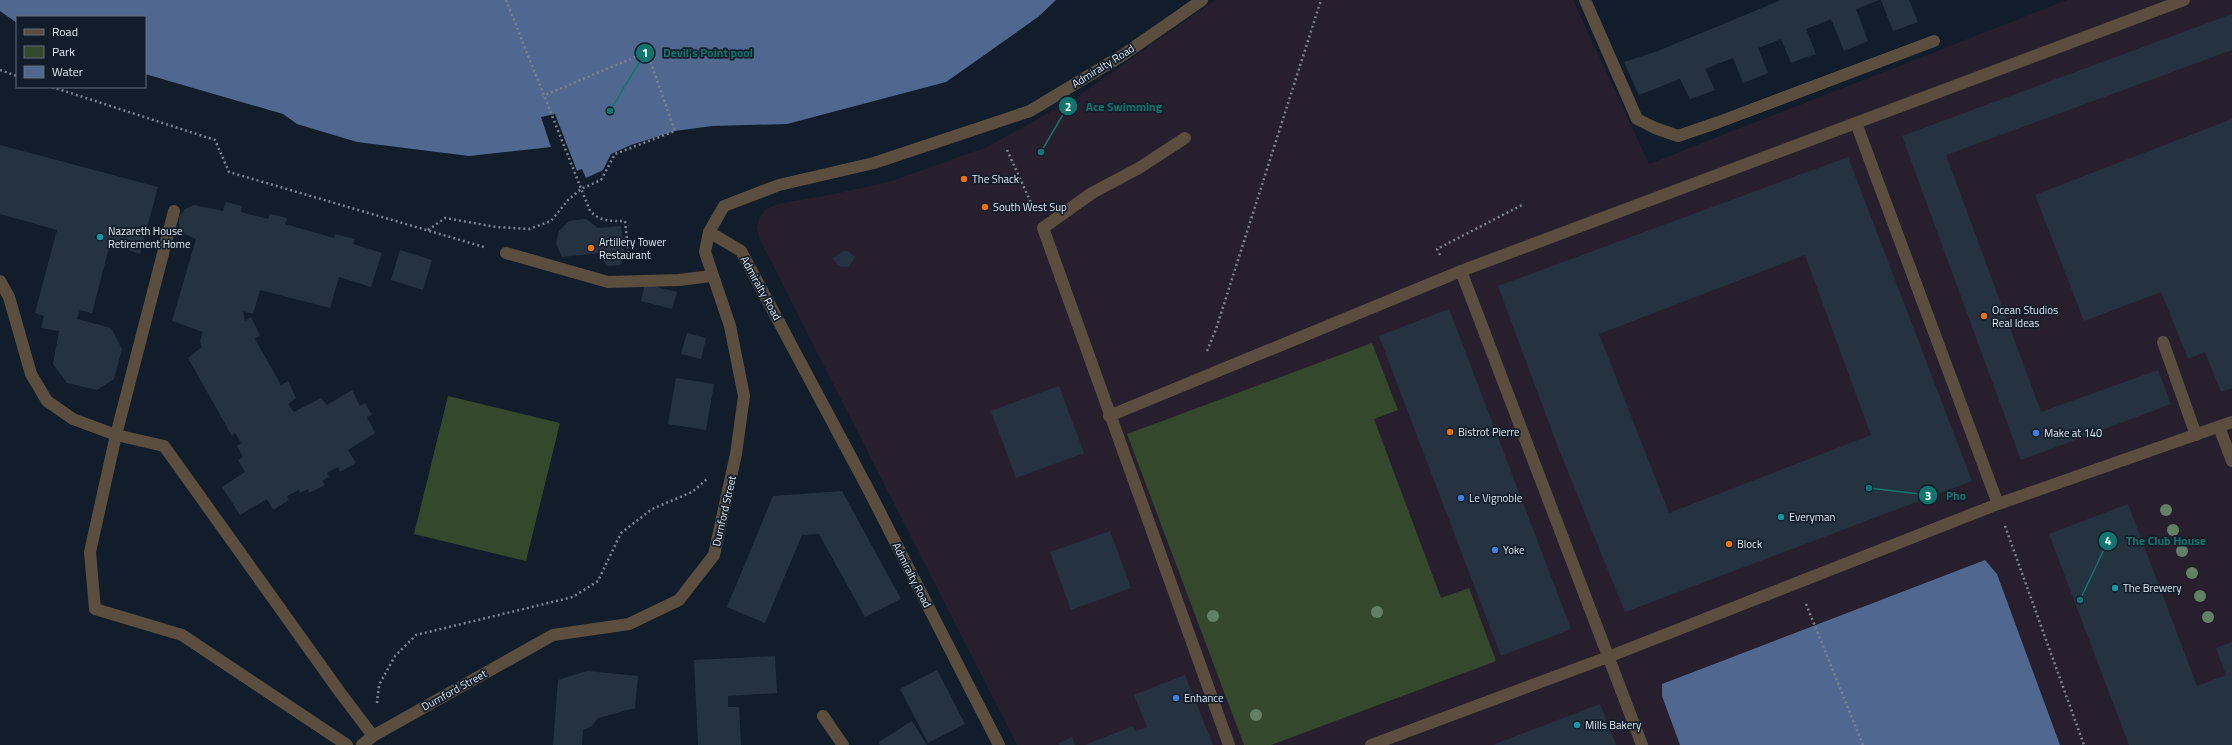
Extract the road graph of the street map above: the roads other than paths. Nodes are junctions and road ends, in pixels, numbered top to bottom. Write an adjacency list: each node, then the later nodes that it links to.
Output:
1 (1202, 0): 8 (street, Admiralty Road)
2 (1585, 0): 4 (street)
3 (2184, 0): 5 (street)
4 (1934, 41)
5 (1856, 123): 10 (street); 20 (street)
6 (1185, 138): 14 (street)
7 (174, 211): 17 (street)
8 (709, 232): 11 (street, Durnford Street); 27 (street, Admiralty Road)
9 (506, 253): 11 (street)
10 (1461, 271): 14 (street); 21 (street)
11 (712, 276): 23 (street, Durnford Street)
12 (0, 281): 17 (street)
13 (2163, 342): 18 (street)
14 (1109, 416): 28 (street)
15 (2232, 422): 16 (street)
16 (2219, 426): 18 (street); 19 (street)
17 (116, 435): 23 (street); 24 (street)
18 (2196, 435): 20 (street)
19 (2232, 461)
20 (1998, 504): 21 (street)
21 (1608, 657): 29 (street); 30 (street)
22 (823, 716): 26 (street)
23 (373, 736): 25 (street, Durnford Street)
24 (347, 745)
25 (362, 745)
26 (843, 745)
27 (999, 745)
28 (1229, 745)
29 (1370, 745)
30 (1642, 745)

